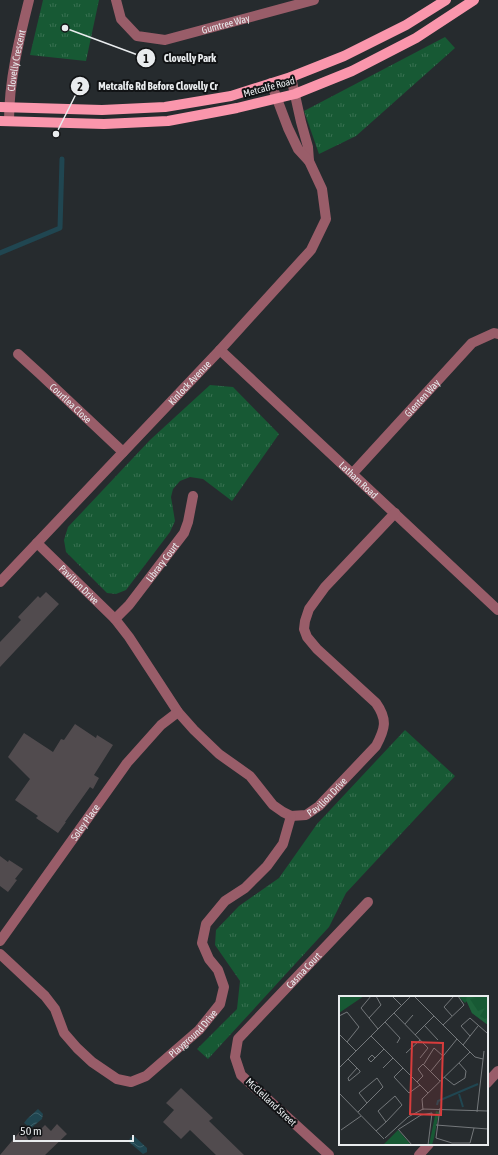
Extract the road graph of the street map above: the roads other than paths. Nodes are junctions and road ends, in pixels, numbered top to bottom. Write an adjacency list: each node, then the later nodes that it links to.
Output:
1 (28, 0): 10 (street, Clovelly Crescent)
2 (116, 0): 3 (street, Gumtree Way)
3 (314, 0)
4 (446, 0): 6 (main road, Metcalfe Road)
5 (474, 0): 8 (main road, Metcalfe Road)
6 (291, 77): 7 (main road, Metcalfe Road); 8 (street, Kinlock Avenue)
7 (270, 84): 9 (street, Kinlock Avenue); 10 (main road, Metcalfe Road)
8 (295, 94): 9 (main road, Metcalfe Road); 12 (street, Kinlock Avenue)
9 (276, 98): 11 (main road, Metcalfe Road); 12 (street, Kinlock Avenue)
10 (4, 107): 11 (street, Clovelly Crescent)
11 (4, 121)
12 (309, 161): 14 (street, Kinlock Avenue)
13 (498, 334): 17 (street, Glenten Way)
14 (220, 350): 16 (street, Kinlock Avenue); 17 (street, Latham Road)
15 (18, 354): 16 (street, Courtlea Close)
16 (123, 452): 20 (street, Kinlock Avenue)
17 (353, 473): 19 (street, Latham Road)
18 (193, 496): 23 (street, Library Court)
19 (395, 513): 22 (street, Latham Road); 25 (street, Pavilion Drive)
20 (37, 543): 21 (street, Kinlock Avenue); 23 (street, Pavilion Drive)
21 (0, 582)
22 (498, 610)
23 (115, 619): 24 (street, Pavilion Drive)
24 (178, 712): 25 (street, Pavilion Drive); 27 (street, Soley Place)
25 (291, 816): 28 (street, Playground Drive)
26 (368, 902): 29 (street, Casma Court)
27 (0, 941)
28 (0, 954)
29 (238, 1039): 33 (street, McClelland Street)
30 (498, 1072): 31 (street)
31 (488, 1082)
32 (428, 1145): 34 (street)
33 (329, 1155)
34 (419, 1155)

